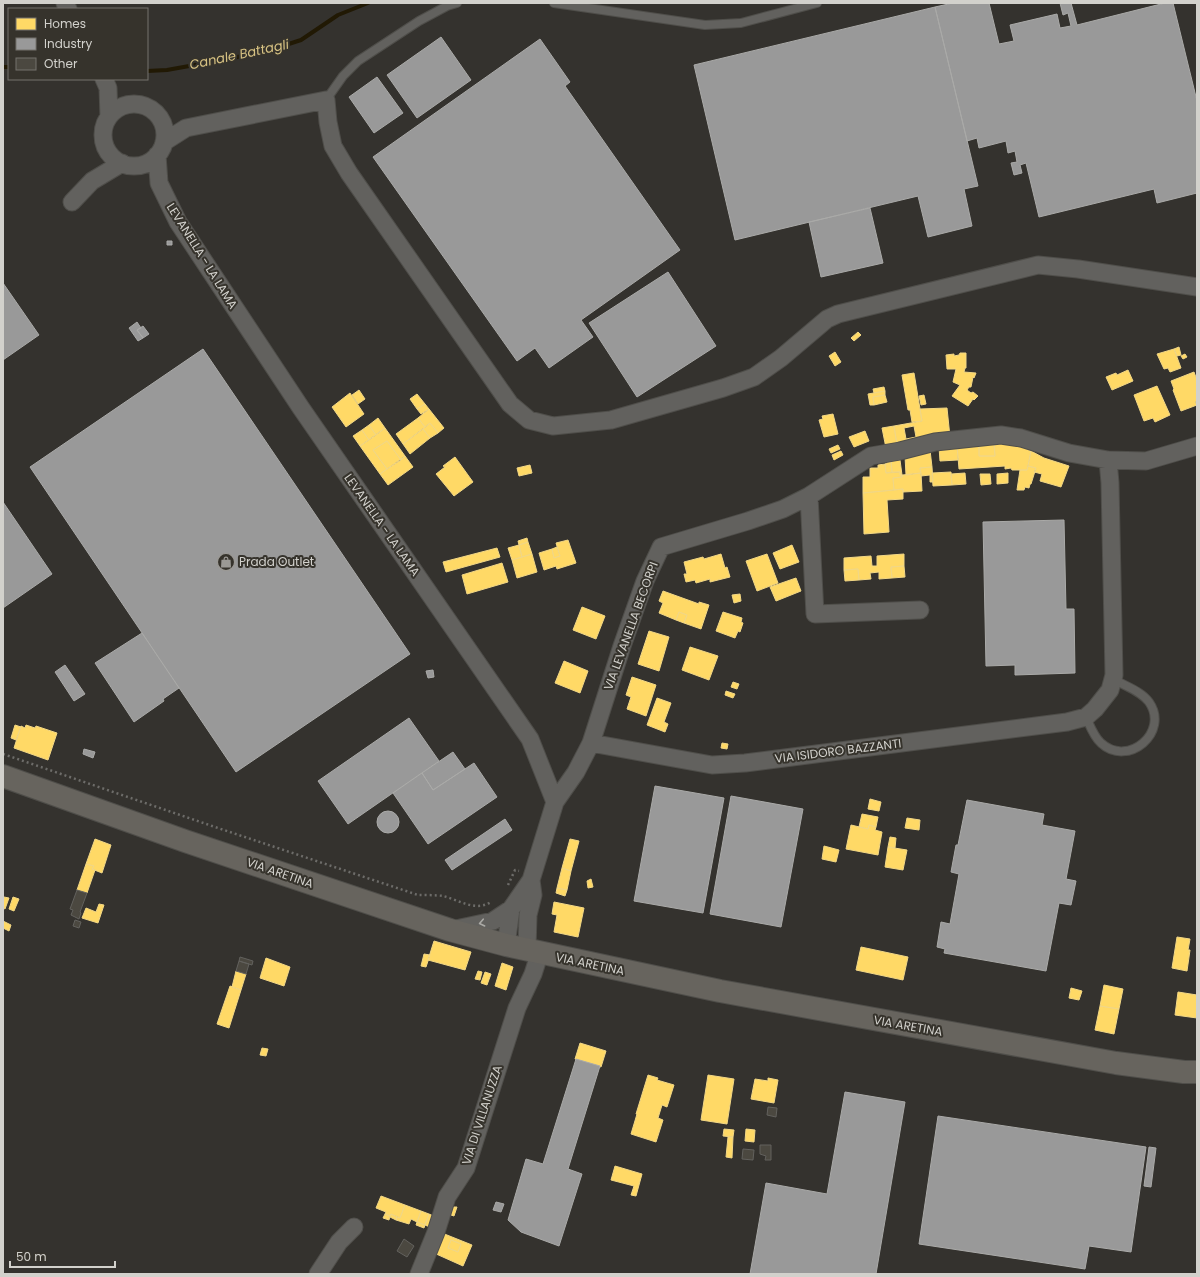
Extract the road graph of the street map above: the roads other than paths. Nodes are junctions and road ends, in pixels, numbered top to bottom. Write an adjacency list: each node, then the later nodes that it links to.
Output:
1 (457, 3): 5 (lane)
2 (554, 3): 3 (lane)
3 (817, 3)
4 (106, 82): 6 (street); 8 (street)
5 (326, 100): 9 (street); 16 (street)
6 (130, 104): 7 (street); 8 (street)
7 (159, 116): 9 (street); 10 (street, LEVANELLA - LA LAMA)
8 (109, 117): 11 (street)
9 (186, 128): 10 (street)
10 (161, 148): 12 (street); 14 (street, LEVANELLA - LA LAMA)
11 (107, 150): 12 (street, LEVANELLA - LA LAMA); 13 (street)
12 (129, 164): 13 (street); 14 (street, LEVANELLA - LA LAMA)
13 (92, 181): 15 (street)
14 (158, 184): 25 (street, LEVANELLA - LA LAMA)
15 (72, 202)
16 (1197, 287)
17 (1197, 446): 18 (street, VIA LEVANELLA BECORPI)
18 (1108, 460): 19 (street, VIA LEVANELLA BECORPI); 21 (street)
19 (808, 496): 20 (street); 23 (street, VIA LEVANELLA BECORPI)
20 (920, 610)
21 (1113, 679): 22 (street); 22 (lane)
22 (1086, 717): 23 (street, VIA ISIDORO BAZZANTI)
23 (591, 743): 25 (street, VIA LEVANELLA BECORPI)
24 (3, 776): 29 (street, VIA ARETINA)
25 (555, 802): 26 (street)
26 (532, 878): 27 (street); 28 (street)
27 (511, 909): 29 (street, one-way to 29); 30 (street)
28 (528, 914): 30 (street); 31 (street, VIA DI VILLANUZZA)
29 (450, 930): 30 (street, VIA ARETINA)
30 (506, 945): 31 (street, VIA ARETINA)
31 (534, 951): 32 (street, VIA ARETINA); 35 (street, VIA DI VILLANUZZA)
32 (1197, 1072)
33 (354, 1228): 34 (street)
34 (318, 1274)
35 (419, 1274)

